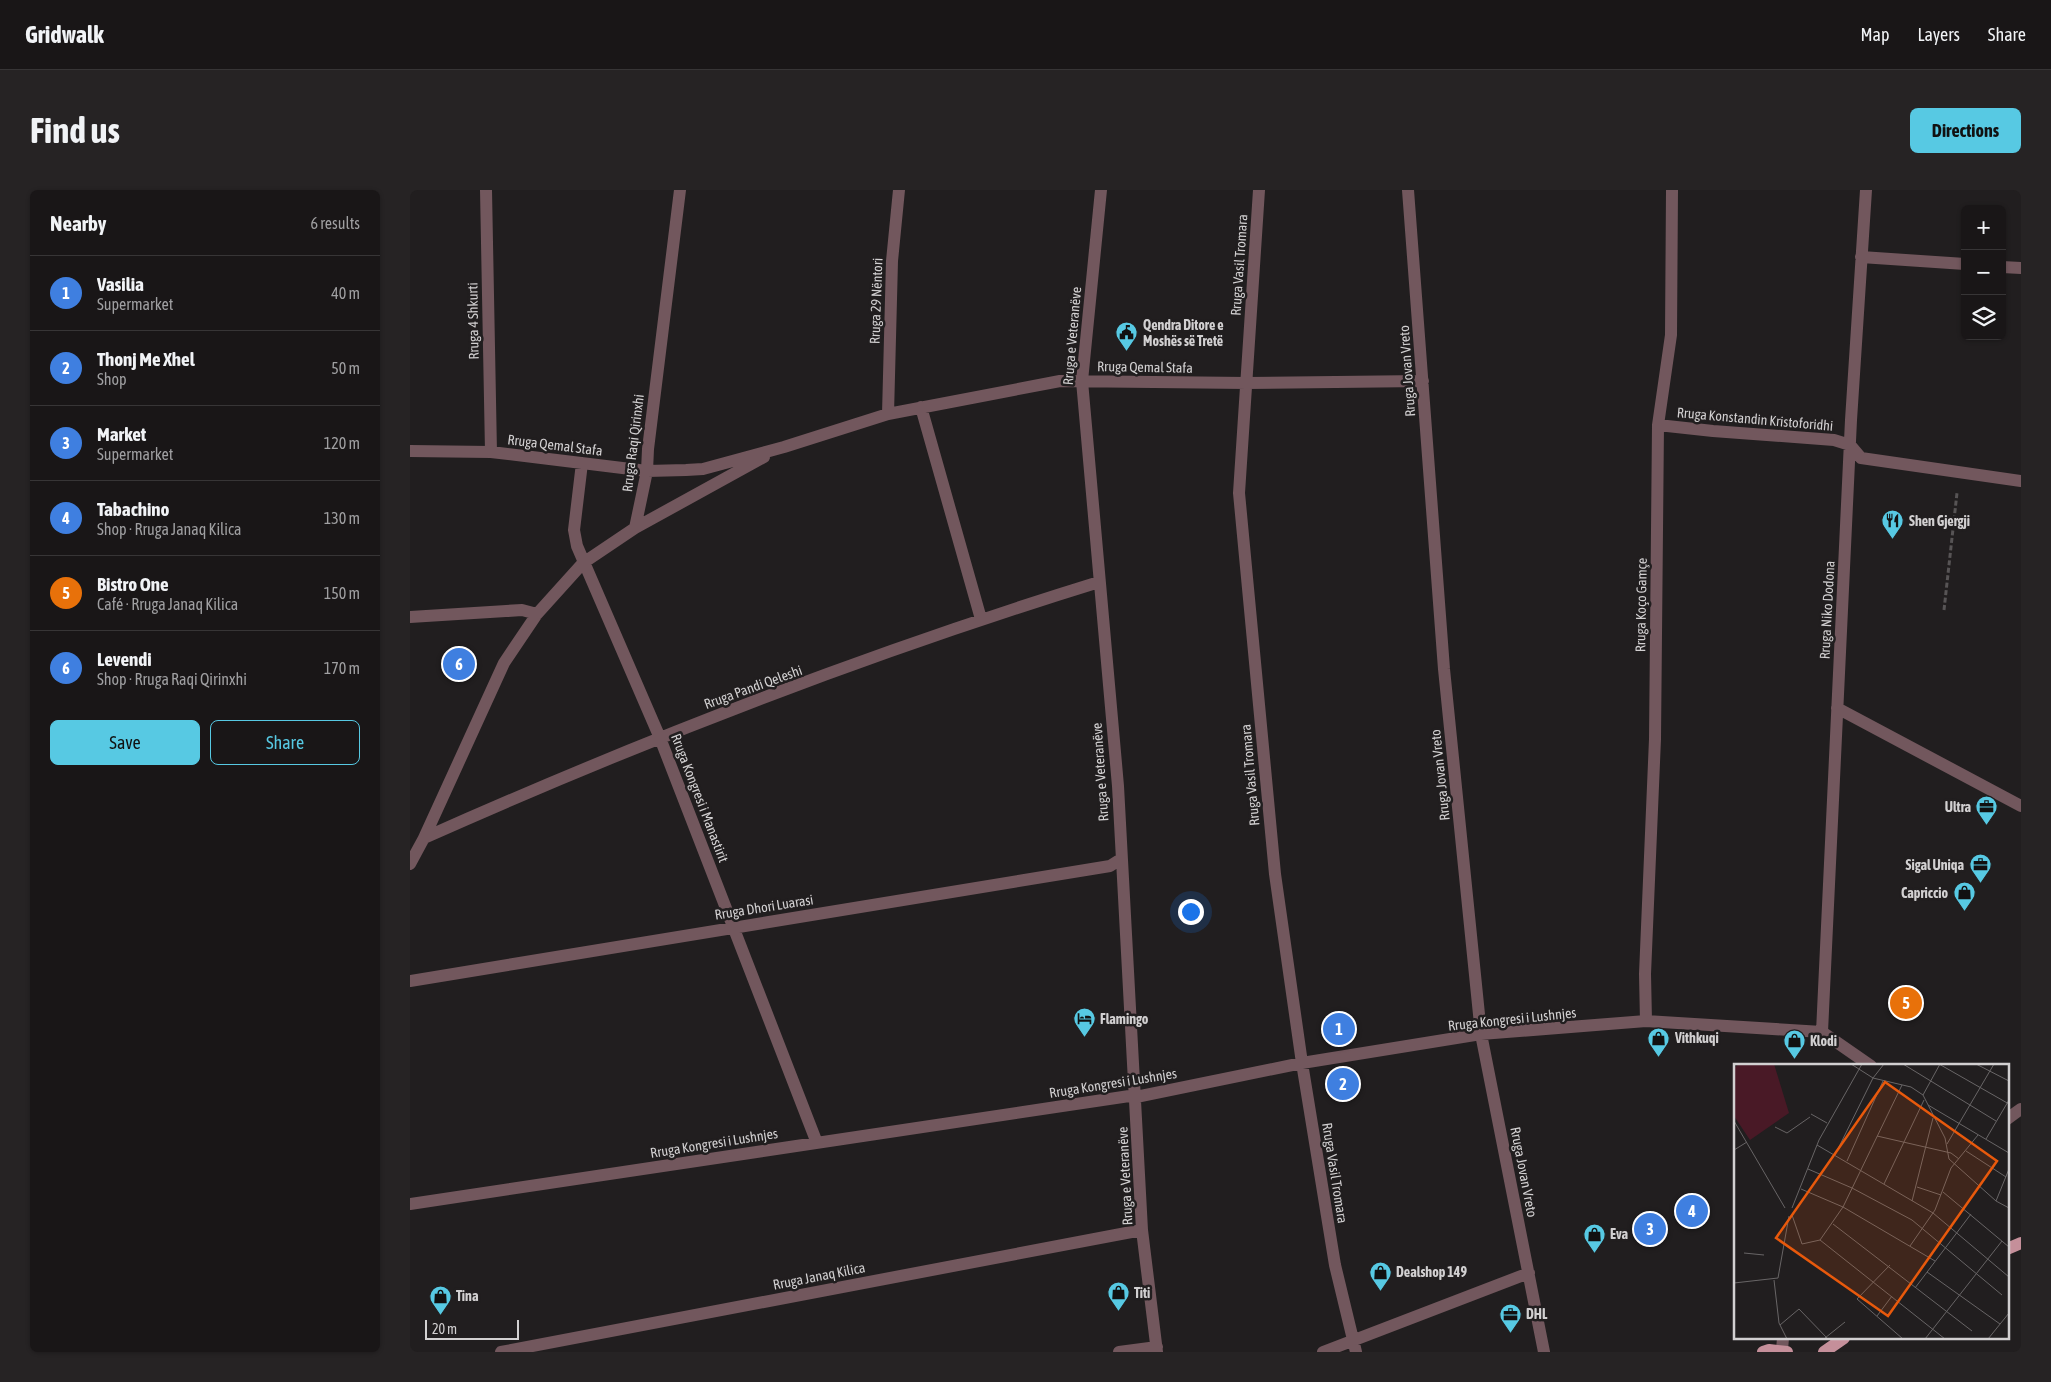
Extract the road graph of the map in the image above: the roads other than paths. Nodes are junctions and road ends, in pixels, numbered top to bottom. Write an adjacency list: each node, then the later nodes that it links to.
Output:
1 (486, 190): 22 (street, Rruga 4 Shkurti)
2 (680, 190): 24 (street, Rruga Raqi Qirinxhi)
3 (899, 190): 17 (street, Rruga 29 Nëntori)
4 (1101, 190): 13 (street, Rruga e Veteranëve)
5 (1259, 190): 15 (street, Rruga Vasil Tromara)
6 (1408, 190): 14 (street, Rruga Jovan Vreto)
7 (1672, 190): 18 (street, Rruga Koço Gamçe)
8 (1866, 190): 9 (street, Rruga Niko Dodona)
9 (1862, 257): 10 (street); 19 (street, Rruga Niko Dodona)
10 (1961, 264)
11 (2006, 266): 12 (street)
12 (2021, 268)
13 (1082, 381): 15 (street, Rruga Qemal Stafa); 16 (street, Rruga Qemal Stafa); 28 (street, Rruga e Veteranëve)
14 (1423, 381): 15 (street, Rruga Qemal Stafa); 42 (street, Rruga Jovan Vreto)
15 (1246, 383): 43 (street, Rruga Vasil Tromara)
16 (921, 407): 17 (street, Rruga Qemal Stafa); 31 (street)
17 (888, 414): 20 (street, Rruga Qemal Stafa)
18 (1658, 424): 19 (street, Rruga Konstandin Kristoforidhi); 40 (street, Rruga Koço Gamçe)
19 (1850, 446): 25 (street, Rruga Konstandin Kristoforidhi); 32 (street, Rruga Niko Dodona)
20 (784, 447): 24 (street, Rruga Qemal Stafa); 26 (street, Rruga Qemal Stafa)
21 (410, 451): 22 (street, Rruga Qemal Stafa)
22 (491, 452): 23 (street, Rruga Qemal Stafa)
23 (582, 462): 24 (street, Rruga Qemal Stafa); 27 (street, Rruga Kongresi i Manastirit)
24 (647, 471): 26 (street, Rruga Raqi Qirinxhi)
25 (2021, 481)
26 (634, 528): 27 (street)
27 (583, 563): 29 (street); 33 (street, Rruga Kongresi i Manastirit)
28 (1099, 582): 31 (street, Rruga Pandi Qeleshi); 36 (street, Rruga e Veteranëve)
29 (537, 614): 30 (street); 35 (street)
30 (410, 617)
31 (981, 619): 33 (street, Rruga Pandi Qeleshi)
32 (1837, 708): 34 (street); 41 (street, Rruga Niko Dodona)
33 (660, 738): 35 (street, Rruga Pandi Qeleshi); 38 (street, Rruga Kongresi i Manastirit)
34 (2021, 806)
35 (424, 838): 37 (street)
36 (1121, 859): 38 (street, Rruga Dhori Luarasi); 45 (street, Rruga e Veteranëve)
37 (410, 864)
38 (734, 927): 39 (street, Rruga Dhori Luarasi); 48 (street, Rruga Kongresi i Manastirit)
39 (410, 981)
40 (1646, 1021): 41 (street, Rruga Kongresi i Lushnjes); 42 (street, Rruga Kongresi i Lushnjes)
41 (1822, 1032): 44 (street)
42 (1481, 1034): 43 (street, Rruga Kongresi i Lushnjes); 53 (street, Rruga Jovan Vreto)
43 (1302, 1063): 45 (street, Rruga Kongresi i Lushnjes); 55 (street, Rruga Vasil Tromara)
44 (1868, 1064)
45 (1136, 1097): 48 (street, Rruga Kongresi i Lushnjes); 50 (street, Rruga e Veteranëve)
46 (2021, 1109): 47 (street)
47 (2008, 1118)
48 (817, 1143): 49 (street, Rruga Kongresi i Lushnjes)
49 (410, 1204)
50 (1142, 1230): 57 (street, Rruga e Veteranëve); 58 (street, Rruga Janaq Kilica)
51 (2021, 1243): 52 (main road)
52 (2008, 1249)
53 (1529, 1273): 55 (street); 61 (street, Rruga Jovan Vreto)
54 (1841, 1340): 63 (main road)
55 (1354, 1346): 60 (street)
56 (1784, 1347): 62 (main road)
57 (1157, 1349): 59 (street)
58 (502, 1352)
59 (1119, 1352)
60 (1323, 1352)
61 (1544, 1352)
62 (1763, 1352)
63 (1824, 1352)

